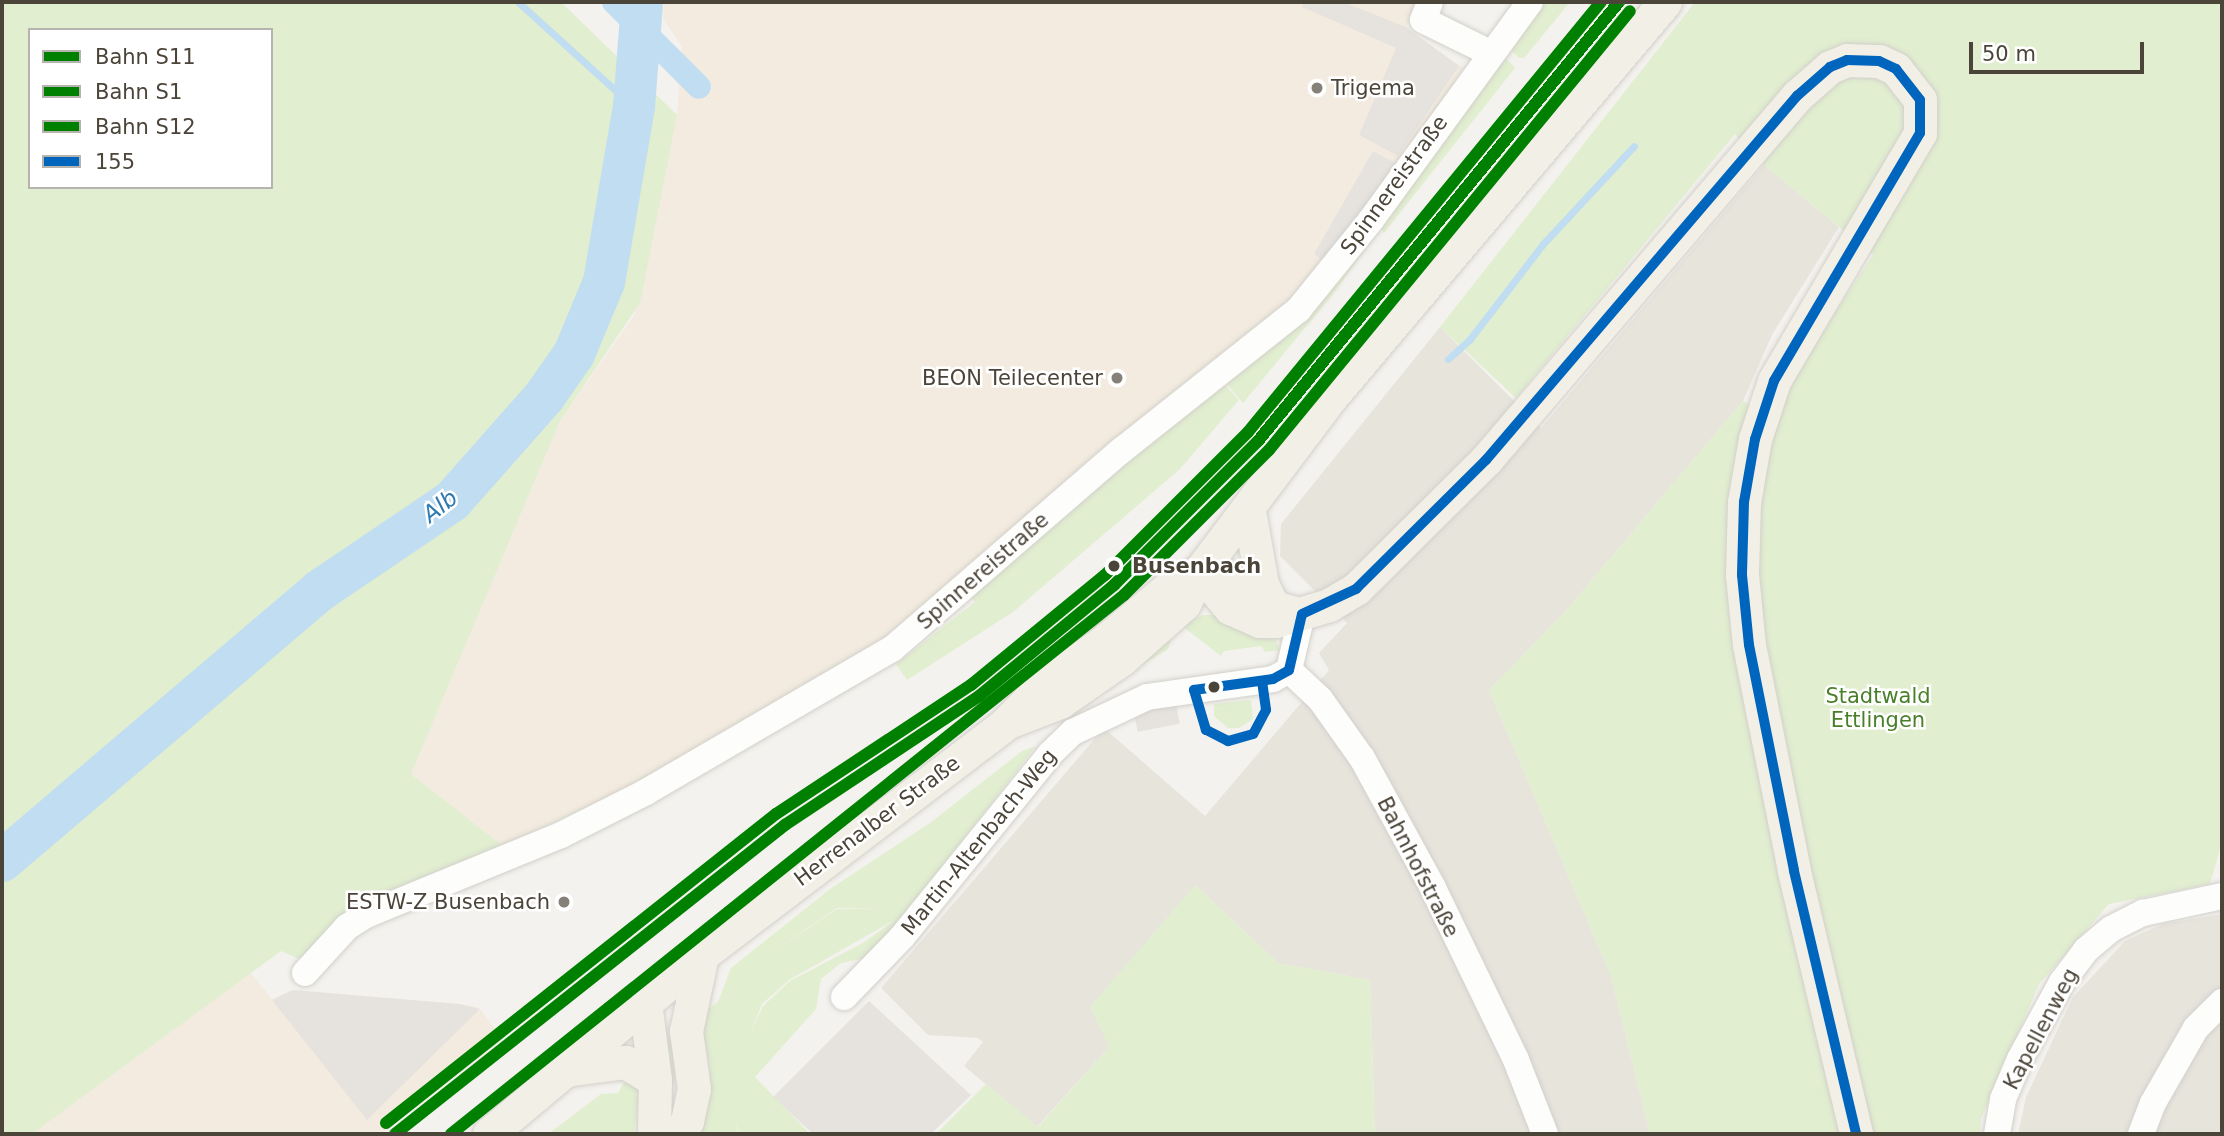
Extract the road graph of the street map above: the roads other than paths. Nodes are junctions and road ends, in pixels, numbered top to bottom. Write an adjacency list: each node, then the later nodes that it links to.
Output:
1 (1430, 2): 4 (street)
2 (1530, 2): 4 (street, Spinnereistraße)
3 (1665, 2): 5 (main road, Herrenalber Straße)
4 (1490, 53): 11 (street, Spinnereistraße)
5 (1249, 511): 6 (main road, Herrenalber Straße); 7 (main road)
6 (1200, 571): 7 (main road); 10 (main road, Herrenalber Straße)
7 (1287, 611): 8 (street); 22 (main road)
8 (1289, 670): 12 (street, Martin-Altenbach-Weg); 21 (street, Bahnhofstraße)
9 (2222, 895): 23 (street, Kapellenweg)
10 (702, 954): 13 (main road, Herrenalber Straße); 15 (main road)
11 (305, 974)
12 (844, 997)
13 (645, 1002): 15 (main road); 16 (main road, Herrenalber Straße); 17 (main road)
14 (2222, 1002): 24 (street)
15 (686, 1031): 20 (main road)
16 (563, 1070): 17 (main road); 18 (main road, Herrenalber Straße)
17 (654, 1080): 19 (main road)
18 (489, 1134)
19 (654, 1134)
20 (678, 1134)
21 (1545, 1134)
22 (1856, 1134)
23 (1997, 1134)
24 (2141, 1134)

